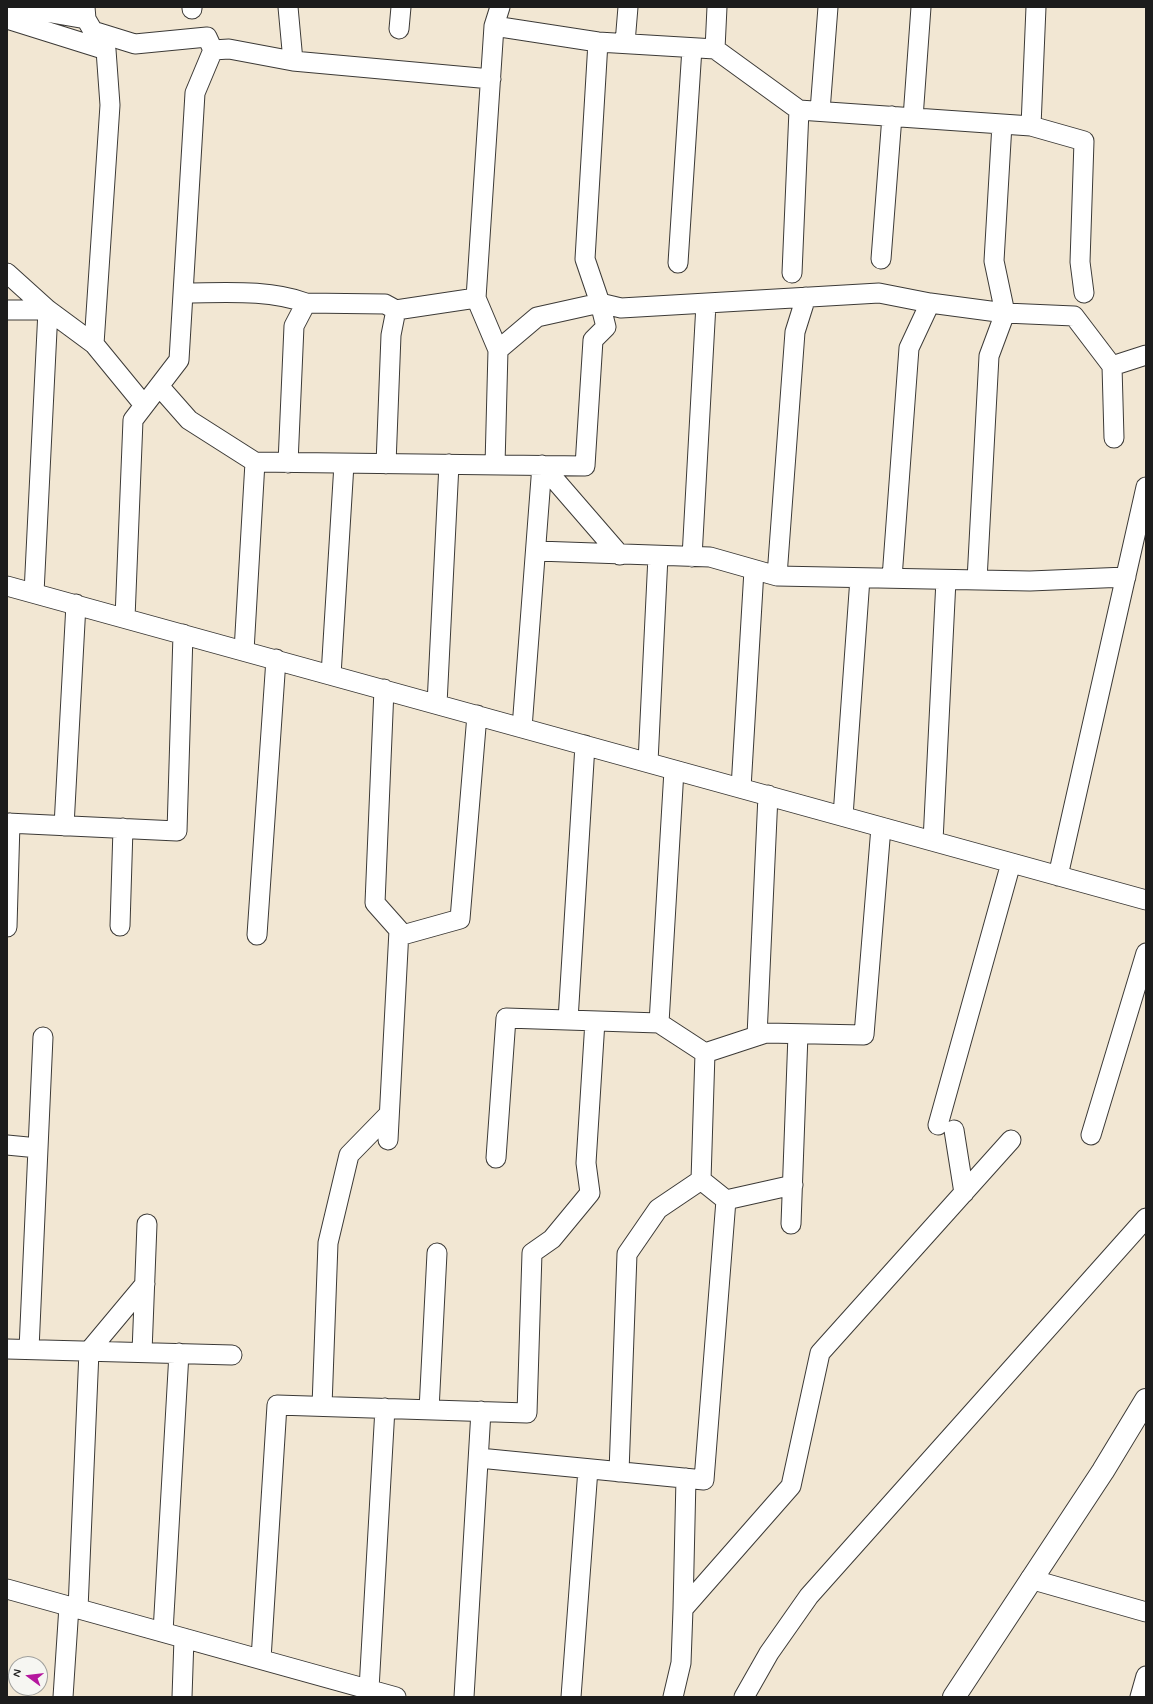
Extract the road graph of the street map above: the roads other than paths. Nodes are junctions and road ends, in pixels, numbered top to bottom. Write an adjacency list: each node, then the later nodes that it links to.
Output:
1 (17, 7): 10 (street)
2 (288, 7): 19 (street)
3 (401, 7): 13 (street)
4 (500, 7): 12 (street)
5 (628, 7): 15 (street)
6 (717, 7): 17 (street)
7 (828, 7): 22 (street)
8 (921, 7): 24 (street)
9 (1036, 7): 26 (street)
10 (85, 13): 18 (street)
11 (7, 19): 43 (street)
12 (494, 26): 14 (street); 20 (street)
13 (399, 29)
14 (598, 42): 15 (street); 35 (street)
15 (625, 43): 16 (street)
16 (692, 48): 17 (street); 28 (street)
17 (715, 49): 21 (street)
18 (213, 50): 19 (street); 31 (street)
19 (293, 61): 20 (street)
20 (491, 79): 34 (street)
21 (800, 110): 22 (street); 30 (street)
22 (820, 111): 23 (street)
23 (892, 116): 24 (street); 27 (street)
24 (913, 118): 25 (street)
25 (1002, 124): 26 (street); 42 (street)
26 (1031, 126): 32 (street)
27 (881, 259)
28 (678, 263)
29 (7, 273): 40 (street)
30 (792, 273)
31 (183, 293): 37 (street); 47 (street)
32 (1084, 293)
33 (806, 297): 36 (street); 38 (street); 63 (street)
34 (476, 298): 41 (street); 44 (street)
35 (600, 303): 38 (street); 44 (street); 56 (street)
36 (930, 303): 42 (street); 66 (street)
37 (306, 304): 41 (street); 51 (street)
38 (706, 304): 61 (street)
39 (7, 310): 40 (street)
40 (48, 310): 43 (street); 70 (street)
41 (396, 310): 53 (street)
42 (1005, 313): 46 (street); 68 (street)
43 (94, 344): 48 (street)
44 (498, 350): 55 (street)
45 (1146, 355): 46 (street)
46 (1112, 366): 49 (street)
47 (159, 386): 48 (street); 50 (street)
48 (144, 405): 72 (street)
49 (1114, 438)
50 (255, 462): 51 (street); 74 (street)
51 (288, 463): 52 (street)
52 (344, 464): 53 (street); 76 (street)
53 (386, 464): 54 (street)
54 (449, 464): 55 (street); 78 (street)
55 (495, 465): 56 (street)
56 (542, 465): 58 (street); 59 (street)
57 (1146, 487): 64 (street)
58 (536, 551): 59 (street); 80 (street)
59 (620, 555): 60 (street)
60 (658, 556): 61 (street); 82 (street)
61 (692, 557): 62 (street)
62 (754, 570): 63 (street); 84 (street)
63 (777, 576): 65 (street)
64 (1126, 577): 68 (street); 93 (street)
65 (860, 578): 66 (street); 86 (street)
66 (892, 578): 67 (street)
67 (946, 580): 68 (street); 91 (street)
68 (977, 580)
69 (7, 586): 70 (street)
70 (34, 593): 71 (street)
71 (76, 604): 72 (street); 88 (street)
72 (125, 618): 73 (street)
73 (183, 634): 74 (street); 90 (street)
74 (244, 651): 75 (street)
75 (276, 659): 76 (street); 97 (street)
76 (331, 674): 77 (street)
77 (384, 689): 78 (street); 98 (street)
78 (437, 704): 79 (street)
79 (477, 715): 80 (street); 98 (street)
80 (522, 728): 81 (street)
81 (585, 745): 82 (street); 100 (street)
82 (648, 762): 83 (street)
83 (674, 770): 84 (street); 102 (street)
84 (741, 788): 85 (street)
85 (768, 796): 86 (street); 104 (street)
86 (843, 816): 89 (street)
87 (9, 823): 88 (street); 96 (street)
88 (64, 826): 90 (street)
89 (881, 827): 91 (street); 103 (street)
90 (123, 828): 95 (street)
91 (933, 841): 92 (street)
92 (1010, 863): 93 (street); 116 (street)
93 (1058, 876): 94 (street)
94 (1146, 900)
95 (120, 926)
96 (7, 927)
97 (257, 934)
98 (399, 936): 107 (street)
99 (1146, 953): 108 (street)
100 (568, 1020): 101 (street); 113 (street)
101 (596, 1021): 102 (street); 133 (street)
102 (660, 1023): 106 (street)
103 (798, 1034): 104 (street); 115 (street)
104 (757, 1036): 106 (street)
105 (44, 1037): 112 (street)
106 (705, 1053): 114 (street)
107 (389, 1114): 109 (street); 130 (street)
108 (1091, 1135)
109 (388, 1140)
110 (1011, 1140): 116 (street)
111 (7, 1145): 112 (street)
112 (38, 1148): 124 (street)
113 (496, 1158)
114 (701, 1180): 117 (street); 136 (street)
115 (793, 1185): 117 (street); 120 (street)
116 (964, 1193): 141 (street)
117 (726, 1200): 137 (street)
118 (1146, 1218): 155 (street)
119 (146, 1224): 122 (street)
120 (791, 1224)
121 (437, 1253): 132 (street)
122 (145, 1284): 125 (street); 126 (street)
123 (7, 1349): 124 (street)
124 (29, 1349): 125 (street)
125 (89, 1351): 126 (street); 140 (street)
126 (142, 1352): 127 (street)
127 (179, 1353): 128 (street); 143 (street)
128 (232, 1355)
129 (1146, 1400): 138 (street)
130 (322, 1406): 131 (street); 146 (street)
131 (385, 1408): 132 (street); 148 (street)
132 (429, 1410): 133 (street)
133 (481, 1412): 134 (street)
134 (478, 1458): 135 (street); 152 (street)
135 (588, 1469): 136 (street); 153 (street)
136 (619, 1472): 137 (street)
137 (686, 1478): 141 (street)
138 (1030, 1580): 142 (street); 144 (street)
139 (7, 1589): 140 (street)
140 (74, 1608): 143 (street); 149 (street)
141 (683, 1609): 154 (street)
142 (1146, 1612)
143 (163, 1632): 145 (street)
144 (994, 1633): 156 (street); 157 (street)
145 (184, 1638): 146 (street); 150 (street)
146 (261, 1660): 148 (street)
147 (1146, 1676): 158 (street)
148 (369, 1690): 151 (street)
149 (64, 1697)
150 (182, 1697)
151 (396, 1697)
152 (464, 1697)
153 (571, 1697)
154 (673, 1697)
155 (744, 1697)
156 (940, 1697)
157 (954, 1697)
158 (1140, 1697)

